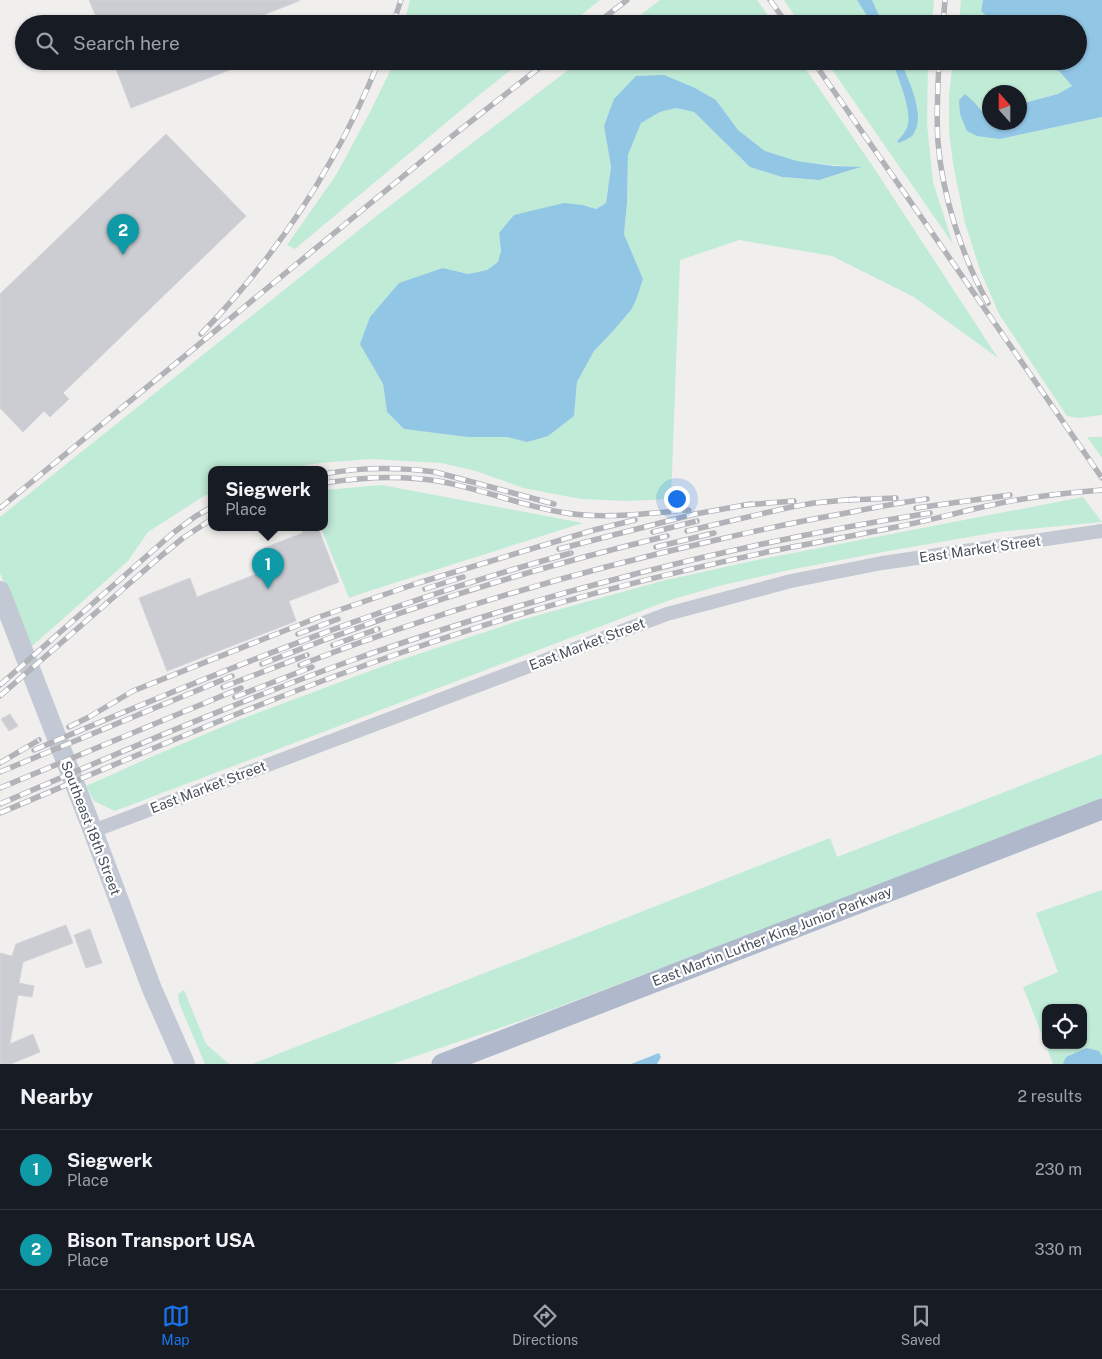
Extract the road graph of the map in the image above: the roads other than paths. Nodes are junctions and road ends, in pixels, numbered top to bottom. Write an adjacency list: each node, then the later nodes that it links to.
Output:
1 (1102, 531): 4 (street, East Market Street)
2 (0, 591): 4 (street, Southeast 18th Street)
3 (1102, 809): 6 (main road, East Martin Luther King Junior Parkway)
4 (93, 831): 5 (street, Southeast 18th Street)
5 (185, 1064)
6 (442, 1064)

